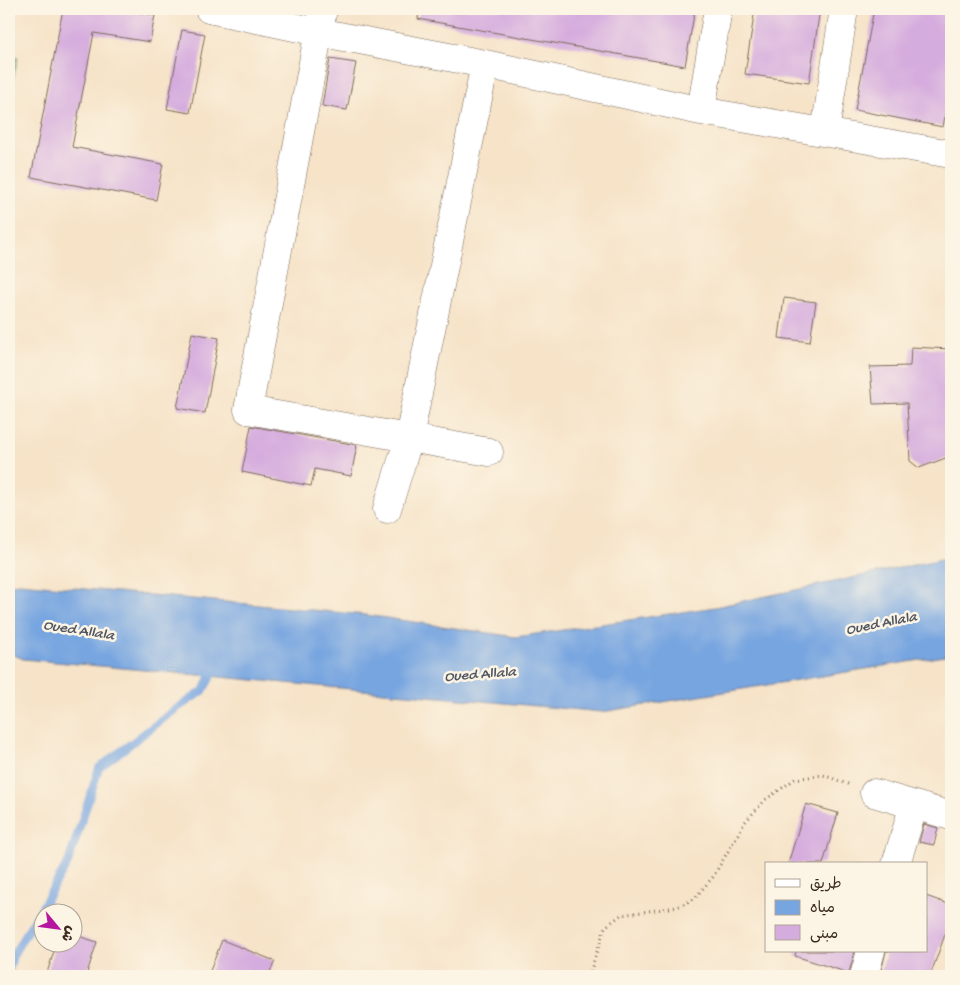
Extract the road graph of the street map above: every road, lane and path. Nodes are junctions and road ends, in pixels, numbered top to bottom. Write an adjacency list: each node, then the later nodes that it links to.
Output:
1 (210, 9): 4 (street)
2 (718, 9): 6 (street)
3 (844, 9): 7 (street)
4 (320, 20): 5 (street); 9 (street)
5 (485, 64): 6 (street); 9 (street)
6 (701, 111): 7 (street)
7 (825, 132): 8 (street)
8 (951, 154)
9 (408, 438): 10 (street); 11 (street)
10 (489, 452)
11 (387, 509)
12 (874, 793): 13 (street); 17 (path)
13 (914, 805): 14 (street); 15 (street)
14 (951, 816)
15 (897, 862)
16 (871, 952): 18 (street)
17 (589, 976)
18 (864, 976)

